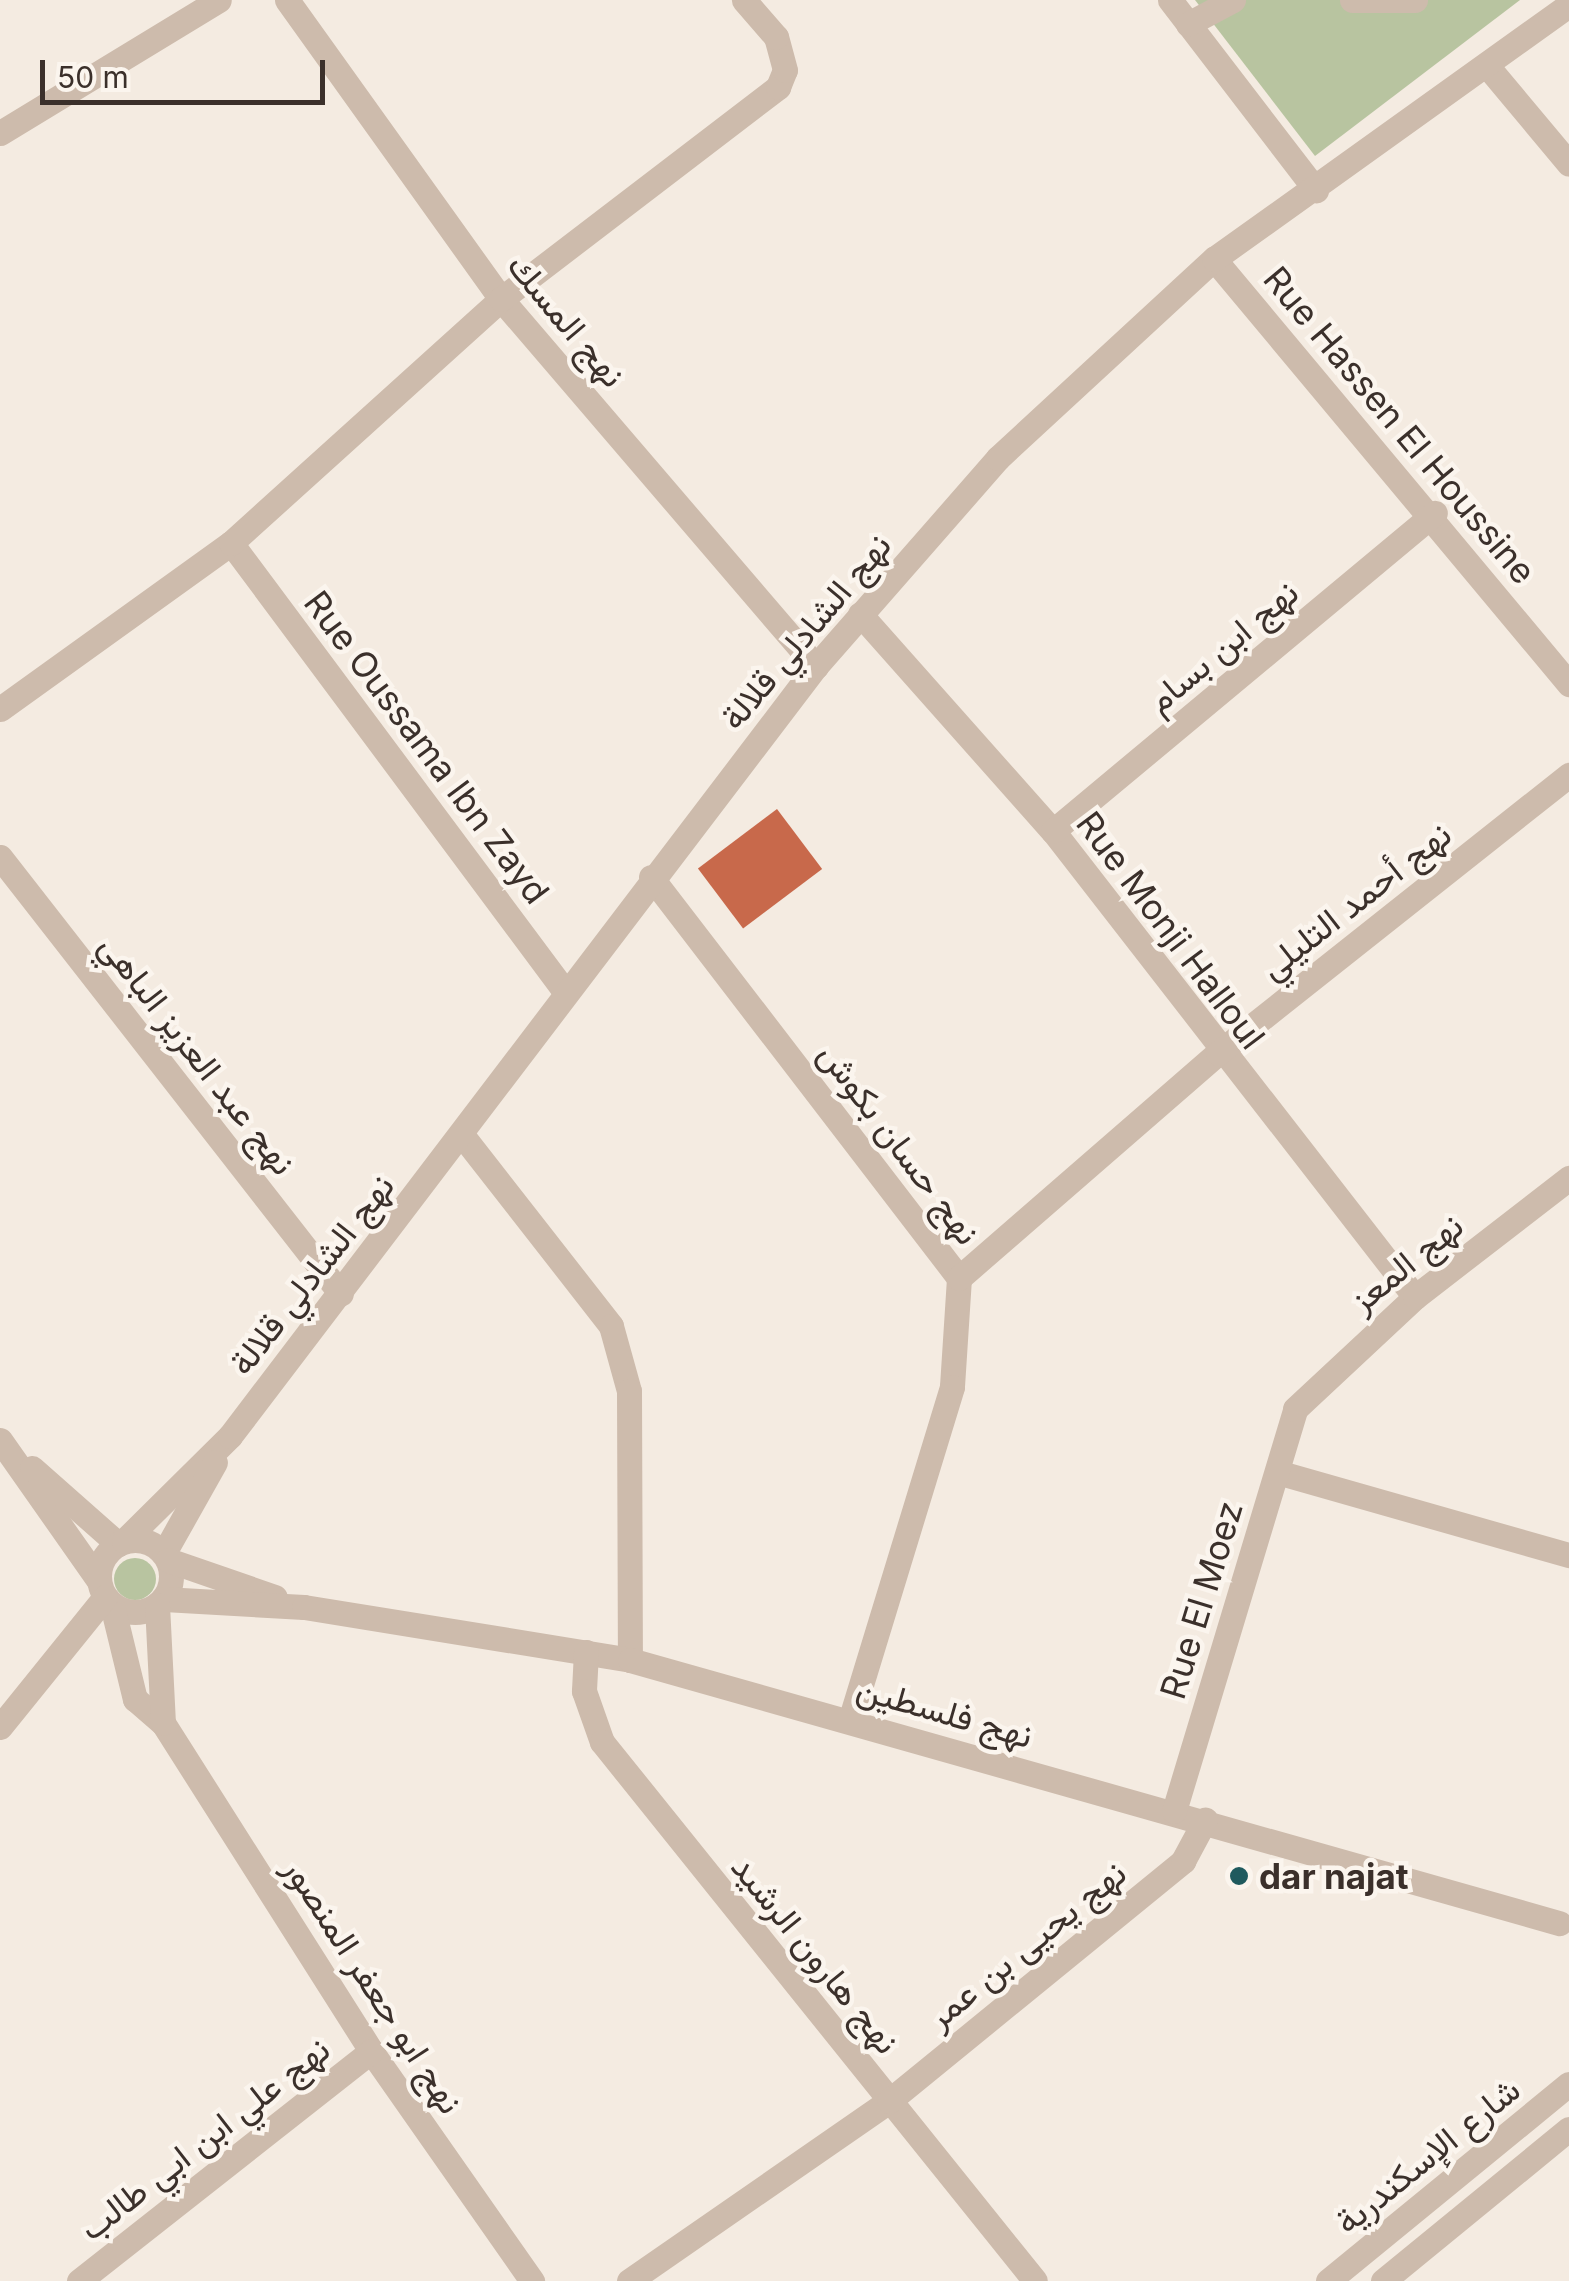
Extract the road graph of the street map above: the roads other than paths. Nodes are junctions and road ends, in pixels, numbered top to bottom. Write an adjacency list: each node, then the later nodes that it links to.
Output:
1 (219, 0): 11 (street)
2 (287, 0): 15 (street, نهج المسك)
3 (744, 0): 15 (street)
4 (1170, 0): 9 (street)
5 (1233, 0): 9 (street)
6 (1352, 0): 7 (street)
7 (1414, 0)
8 (1569, 5): 10 (street, نهج الشادلي قلالة)
9 (1188, 24): 13 (street)
10 (1488, 67): 12 (street); 13 (street, نهج الشادلي قلالة)
11 (0, 133)
12 (1569, 164)
13 (1316, 190): 14 (street, نهج الشادلي قلالة)
14 (1214, 259): 16 (street, Rue Hassen El Houssine); 18 (street, نهج الشادلي قلالة)
15 (500, 299): 17 (street); 19 (street, نهج المسك)
16 (1435, 514): 20 (street, Rue Hassen El Houssine); 23 (street, نهج ابن بسام)
17 (232, 543): 21 (street); 26 (street, Rue Oussama Ibn Zayd)
18 (860, 614): 19 (street, نهج الشادلي قلالة); 23 (street, Rue Monji Halloul)
19 (816, 666): 25 (street, نهج الشادلي قلالة)
20 (1569, 684)
21 (0, 708)
22 (1569, 775): 27 (street, نهج أحمد التليلي)
23 (1053, 832): 27 (street, Rue Monji Halloul)
24 (0, 857): 31 (street, نهج عبد العزيز الباهي)
25 (651, 877): 26 (street, نهج الشادلي قلالة); 30 (street, نهج حسان بكوش)
26 (566, 994): 28 (street, نهج الشادلي قلالة)
27 (1218, 1054): 30 (street, نهج أحمد التليلي); 32 (street, Rue Monji Halloul)
28 (462, 1135): 31 (street, نهج الشادلي قلالة); 44 (street)
29 (1569, 1178): 32 (street, نهج المعز)
30 (959, 1278): 45 (street, نهج حسان بكوش)
31 (341, 1294): 34 (street, نهج الشادلي قلالة)
32 (1415, 1297): 33 (street, نهج المعز)
33 (1295, 1409): 36 (street, Rue El Moez)
34 (230, 1436): 37 (street); 39 (street)
35 (0, 1440): 37 (street); 40 (street)
36 (1277, 1472): 38 (street); 48 (street, Rue El Moez)
37 (121, 1542): 39 (street, نهج فلسطين); 40 (street)
38 (1569, 1555)
39 (166, 1556): 41 (street, نهج ابو جعفر المنصور); 42 (street, نهج فلسطين)
40 (106, 1594): 41 (street, نهج فلسطين); 46 (street, نهج ابو جعفر المنصور); 47 (street)
41 (160, 1602): 42 (street, نهج فلسطين); 46 (street, نهج ابو جعفر المنصور)
42 (304, 1607): 43 (street, نهج فلسطين)
43 (586, 1652): 44 (street, نهج فلسطين); 53 (street, نهج هارون الرشيد)
44 (630, 1660): 45 (street, نهج فلسطين)
45 (850, 1720): 48 (street, نهج فلسطين)
46 (163, 1723): 51 (street, نهج ابو جعفر المنصور)
47 (0, 1727)
48 (1174, 1811): 49 (street, نهج فلسطين)
49 (1205, 1820): 50 (street, نهج فلسطين); 53 (street, نهج يحيى بن عمر)
50 (1566, 1927)
51 (371, 2051): 55 (street, نهج علي ابن ابي طالب); 56 (street, نهج ابو جعفر المنصور)
52 (1569, 2084): 59 (street, شارع الإسكندرية)
53 (890, 2101): 57 (street, نهج يحيى بن عمر); 58 (street, نهج هارون الرشيد)
54 (1569, 2128): 60 (street, شارع الإسكندرية)
55 (80, 2281)
56 (532, 2281)
57 (630, 2281)
58 (1036, 2281)
59 (1328, 2281)
60 (1384, 2281)

